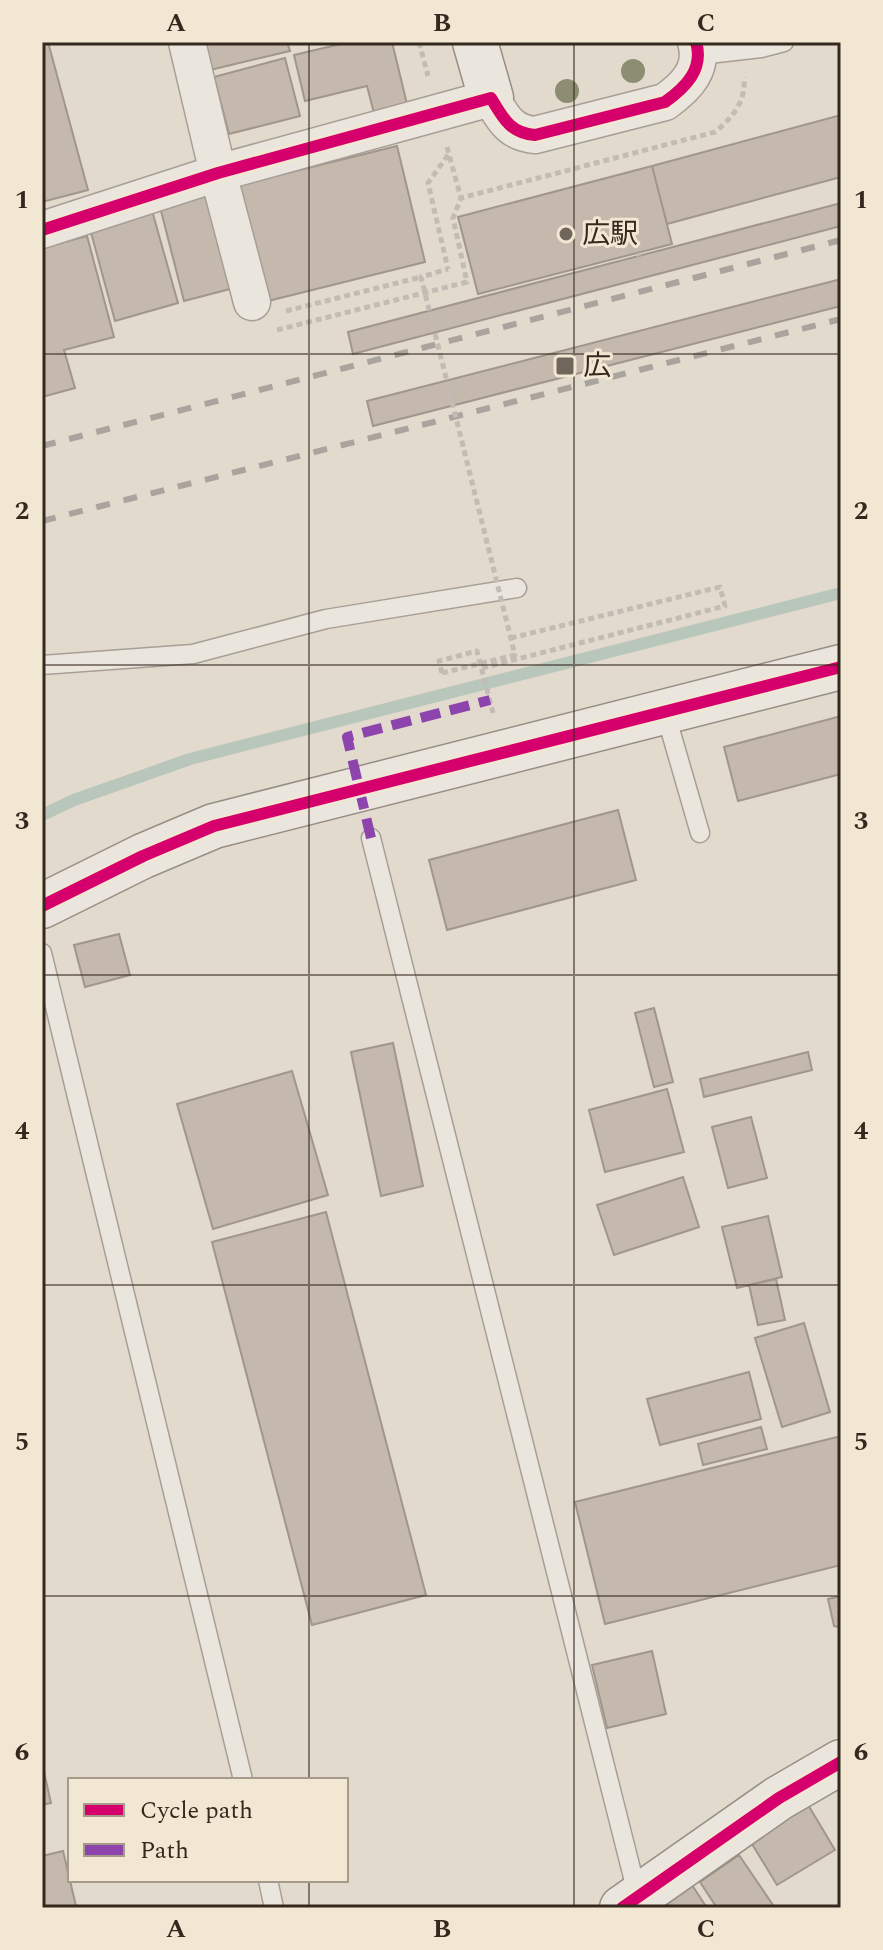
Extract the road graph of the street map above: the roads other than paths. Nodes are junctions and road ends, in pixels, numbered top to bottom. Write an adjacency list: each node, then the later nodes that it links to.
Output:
1 (187, 42): 6 (street)
2 (784, 42): 4 (lane)
3 (477, 43): 5 (street)
4 (698, 48): 5 (street)
5 (491, 98): 6 (street)
6 (218, 173): 7 (street); 8 (street)
7 (42, 230)
8 (263, 316)
9 (517, 588): 10 (lane)
10 (42, 665)
11 (841, 667): 12 (street)
12 (665, 712): 13 (lane); 15 (street)
13 (700, 833)
14 (371, 838): 20 (lane)
15 (42, 906)
16 (42, 953): 18 (lane)
17 (841, 1762): 20 (street)
18 (243, 1778)
19 (268, 1882): 21 (lane)
20 (630, 1904)
21 (274, 1908)

